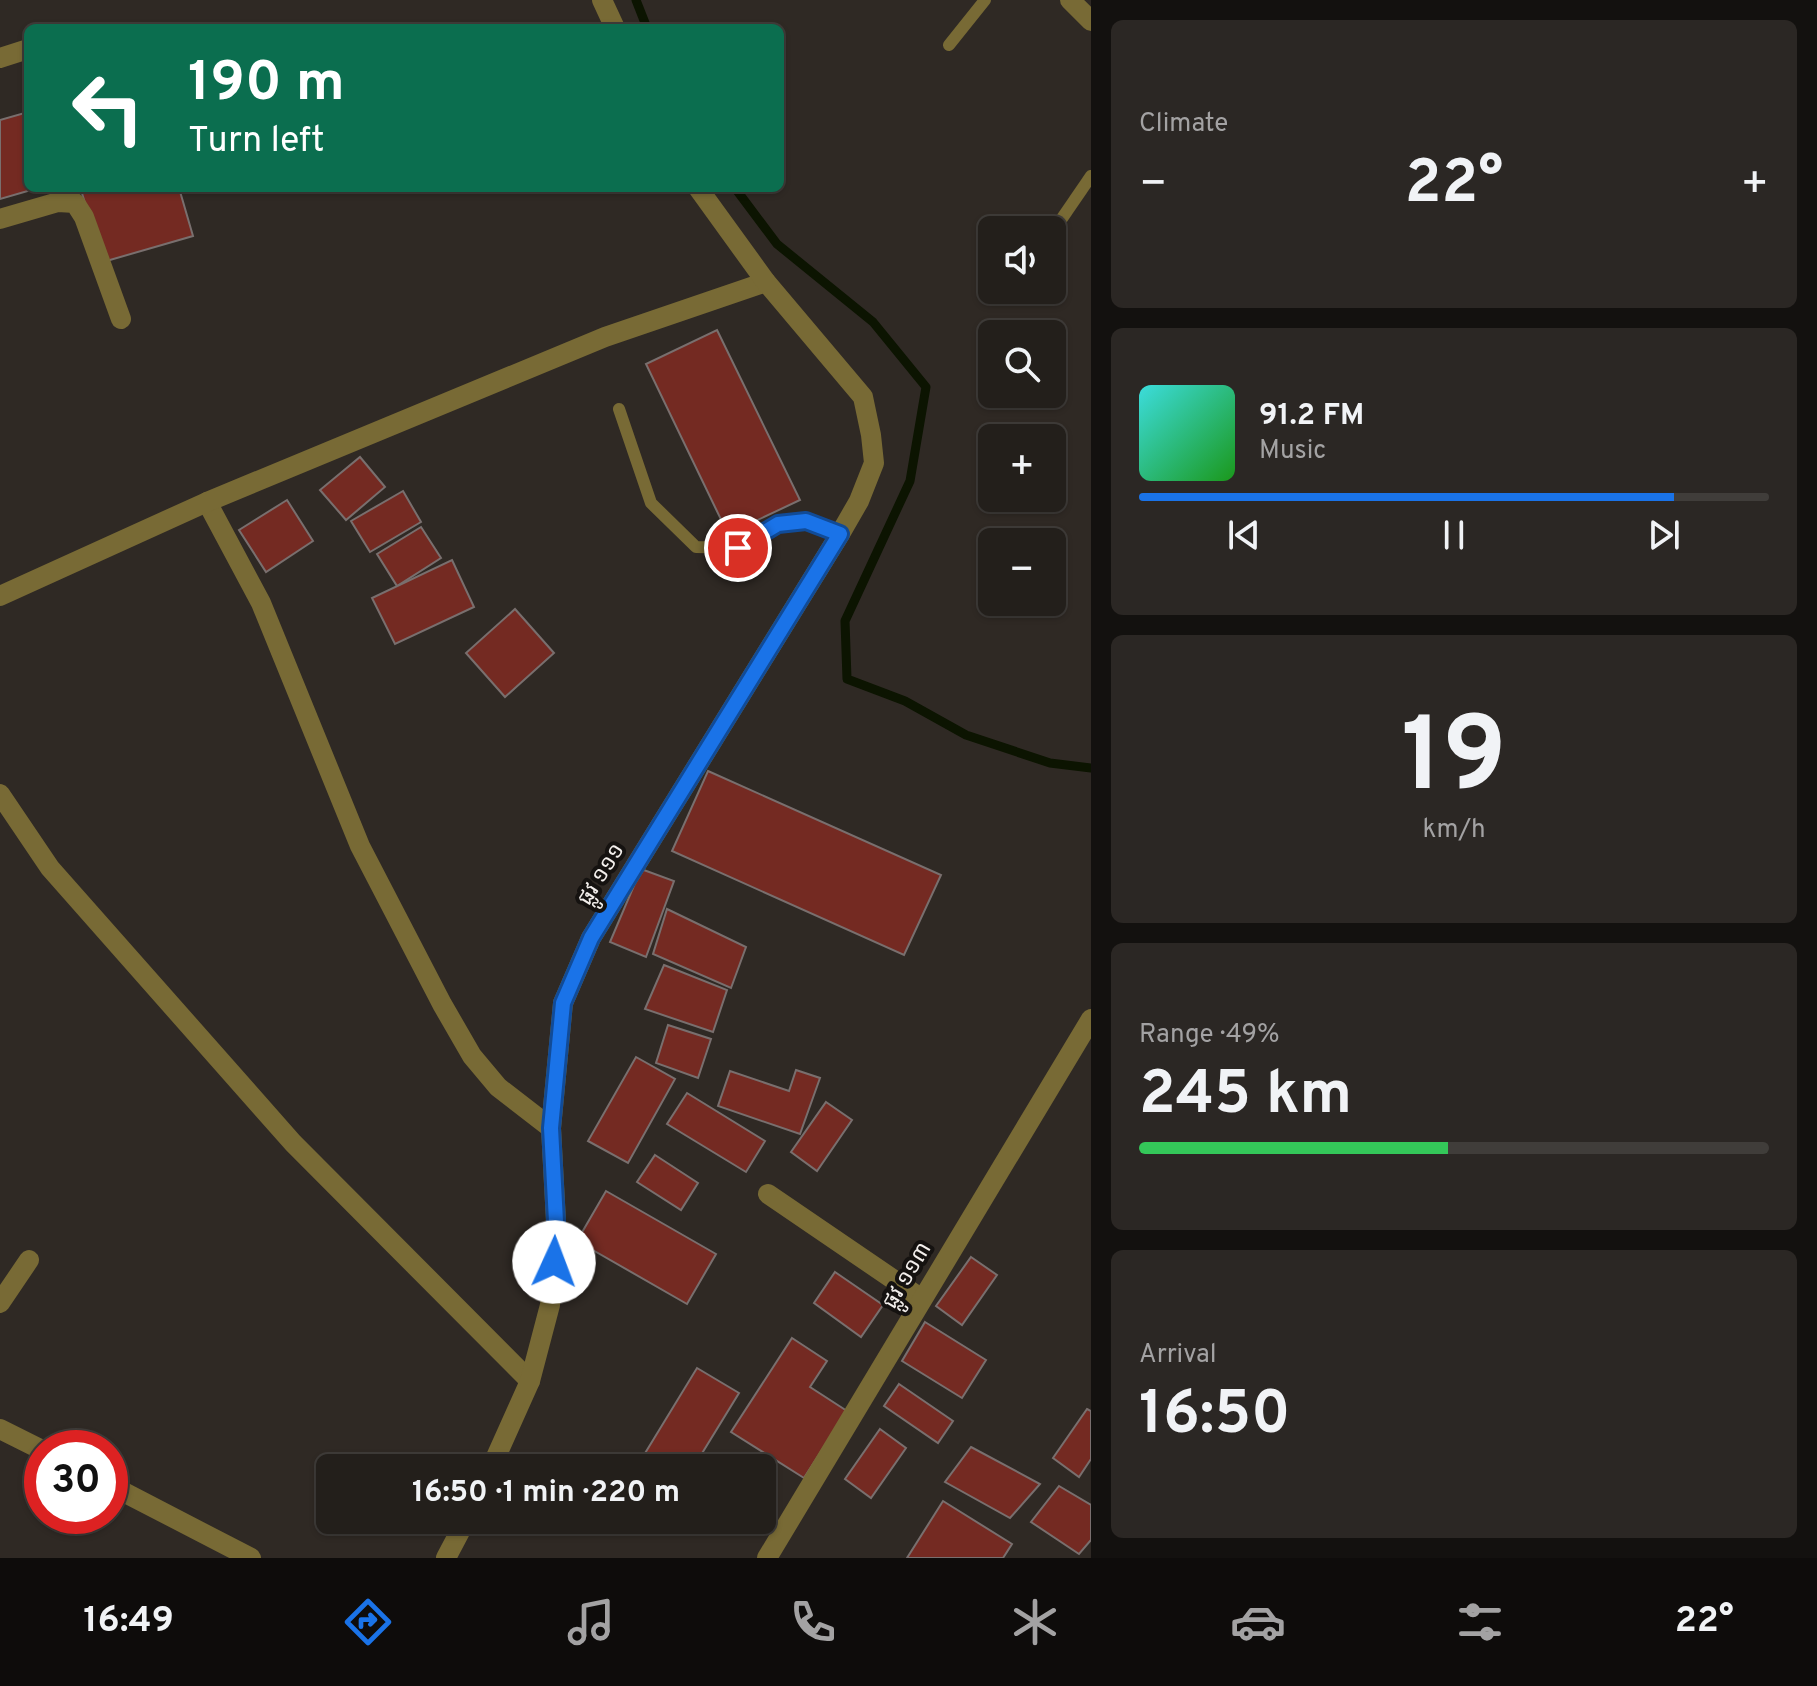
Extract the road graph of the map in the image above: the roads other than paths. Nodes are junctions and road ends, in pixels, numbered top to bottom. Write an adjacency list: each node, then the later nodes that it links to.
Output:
1 (602, 0): 5 (street)
2 (985, 0): 6 (lane)
3 (1070, 0): 4 (street)
4 (1091, 21)
5 (613, 24)
6 (949, 45)
7 (24, 50): 8 (street)
8 (0, 58)
9 (1091, 176): 11 (lane)
10 (701, 192): 13 (street, ផ្លូវ ១១១)
11 (1064, 216)
12 (0, 219): 14 (street)
13 (766, 282): 16 (street); 17 (street, ផ្លូវ ១១១)
14 (121, 319)
15 (619, 409): 17 (lane)
16 (207, 502): 18 (street); 21 (street)
17 (840, 534): 21 (street, ផ្លូវ ១១១)
18 (0, 596)
19 (0, 794): 26 (street)
20 (1091, 1019): 24 (street, ផ្លូវ ១១៣)
21 (551, 1128): 26 (street, ផ្លូវ ១១១)
22 (768, 1194): 24 (street)
23 (29, 1260): 25 (street)
24 (922, 1299): 34 (street, ផ្លូវ ១១៣)
25 (0, 1303)
26 (530, 1381): 29 (street, ផ្លូវ ១១១)
27 (0, 1429): 28 (street)
28 (24, 1441)
29 (497, 1454)
30 (128, 1494): 32 (street)
31 (459, 1534): 33 (street)
32 (251, 1558)
33 (446, 1558)
34 (767, 1558)

